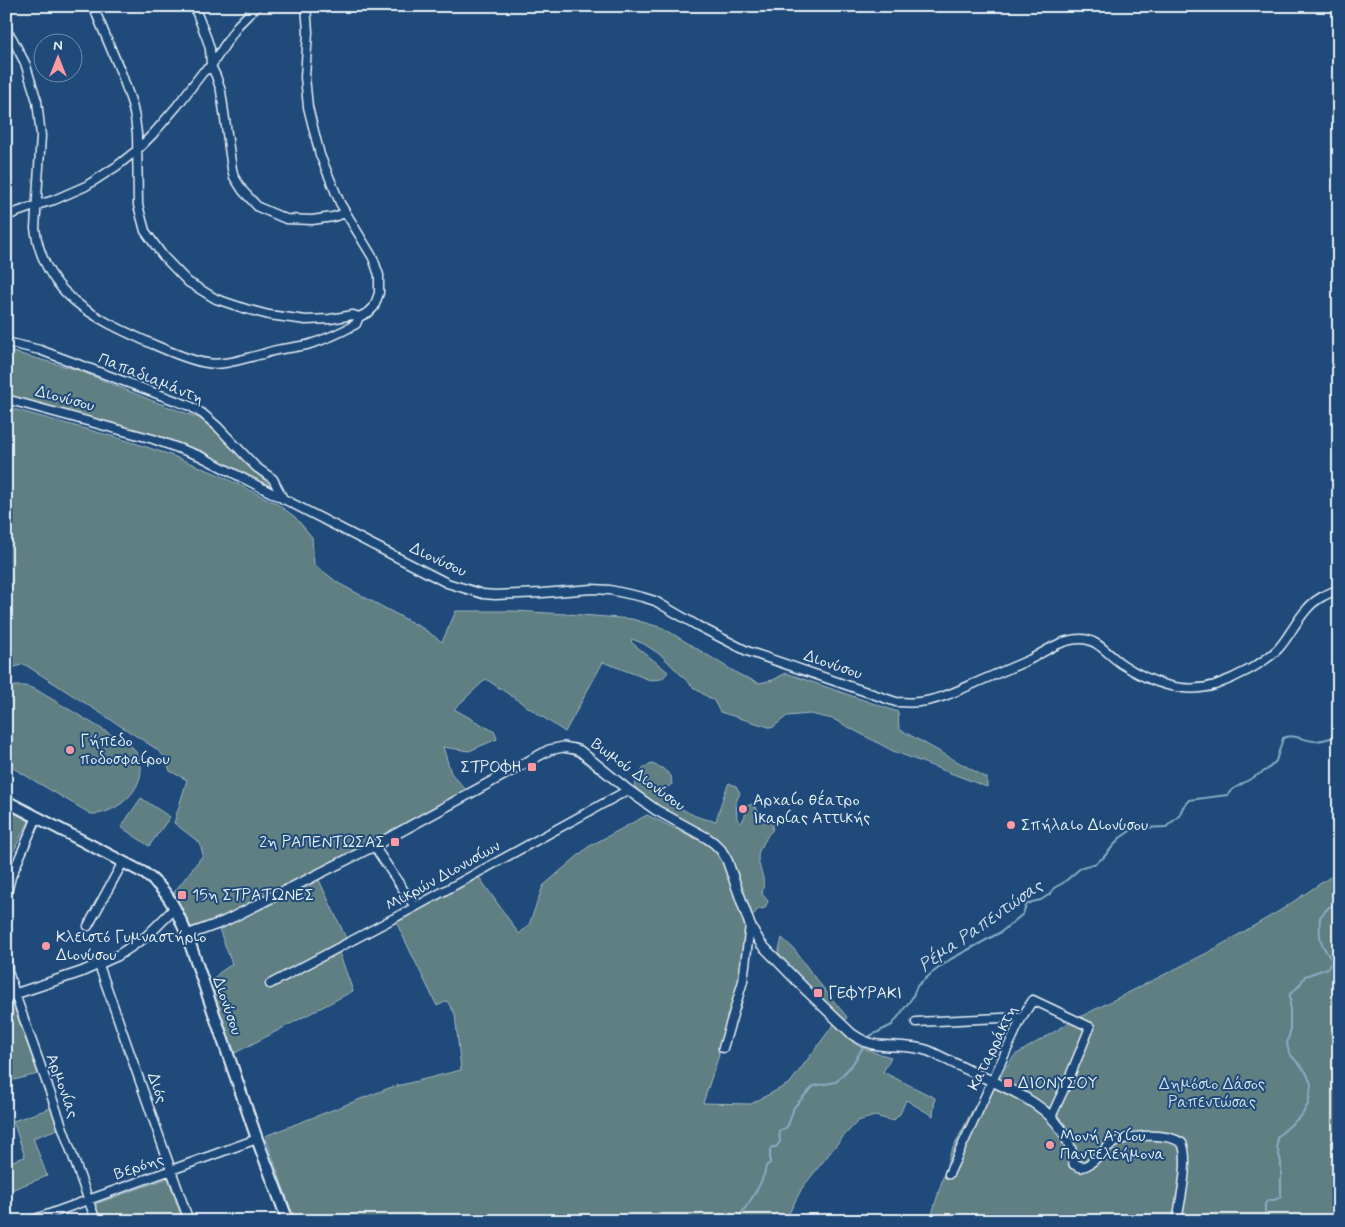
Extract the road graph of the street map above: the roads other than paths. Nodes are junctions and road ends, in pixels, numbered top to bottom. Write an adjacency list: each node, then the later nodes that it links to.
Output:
1 (93, 6): 7 (street)
2 (194, 6): 6 (street)
3 (257, 6): 6 (street)
4 (306, 6): 9 (street)
5 (6, 32): 8 (street)
6 (211, 66): 7 (street); 9 (street)
7 (136, 150): 8 (street); 11 (street)
8 (37, 204): 10 (street); 11 (street)
9 (346, 213): 11 (street)
10 (6, 216)
11 (357, 318)
12 (6, 342): 14 (street, Παπαδιαμάντη)
13 (6, 399): 14 (street, Διονύσου)
14 (283, 499): 15 (street, Διονύσου)
15 (1339, 589)
16 (628, 790): 19 (street, Βωμού Διονύσου); 22 (street, Μικρών Διονυσίων); 24 (street, Βωμού Διονύσου)
17 (6, 801): 18 (main road, Διονύσου)
18 (37, 817): 20 (main road, Διονύσου); 21 (street)
19 (374, 846): 22 (street); 26 (street, Βωμού Διονύσου)
20 (123, 862): 23 (main road, Διονύσου); 25 (street)
21 (6, 897)
22 (415, 907): 29 (street, Μικρών Διονυσίων)
23 (175, 908): 26 (main road, Διονύσου); 28 (street)
24 (750, 925): 33 (street); 34 (street, Βωμού Διονύσου)
25 (88, 926)
26 (187, 935): 36 (main road, Διονύσου)
27 (6, 959): 30 (street, Αρμονίας)
28 (99, 965): 30 (street); 38 (street, Διός)
29 (270, 984)
30 (11, 996): 40 (street, Αρμονίας)
31 (1022, 1017): 32 (street); 34 (street, Καταρράκτη); 35 (street, Καταρράκτη)
32 (916, 1022)
33 (723, 1048)
34 (992, 1081): 35 (street, Βωμού Διονύσου); 39 (street, Καταρράκτη)
35 (1051, 1117): 37 (street, Βωμού Διονύσου)
36 (257, 1139): 38 (street, Βερόης); 44 (main road, Διονύσου)
37 (1081, 1167): 45 (street)
38 (171, 1171): 40 (street, Βερόης); 43 (street, Διός)
39 (949, 1174)
40 (88, 1200): 41 (street, Βερόης); 42 (street, Αρμονίας)
41 (30, 1221)
42 (96, 1221)
43 (189, 1221)
44 (288, 1221)
45 (1177, 1221)

